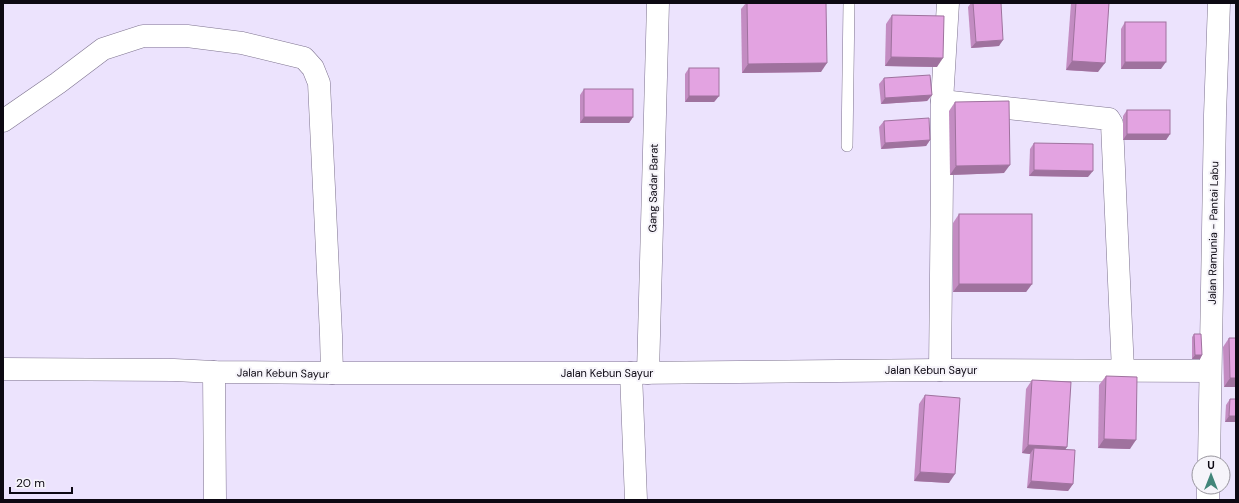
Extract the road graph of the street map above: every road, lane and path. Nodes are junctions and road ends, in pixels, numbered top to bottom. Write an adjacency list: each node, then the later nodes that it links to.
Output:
1 (658, 3): 14 (street, Gang Sadar Barat)
2 (849, 3): 7 (lane)
3 (948, 3): 5 (street)
4 (1219, 3): 11 (street, Jalan Ramunia - Pantai Labu)
5 (942, 101): 9 (street); 10 (street)
6 (3, 121): 13 (street)
7 (847, 146)
8 (3, 369): 12 (street, Jalan Kebun Sayur)
9 (940, 370): 10 (street, Jalan Kebun Sayur); 14 (street, Jalan Kebun Sayur)
10 (1123, 370): 11 (street, Jalan Kebun Sayur)
11 (1210, 371): 15 (street, Jalan Ramunia - Pantai Labu)
12 (214, 372): 13 (street, Jalan Kebun Sayur); 16 (street)
13 (332, 373): 14 (street, Jalan Kebun Sayur)
14 (640, 373): 17 (street, Gang Sadar Barat)
15 (1209, 455)
16 (215, 500)
17 (636, 500)

